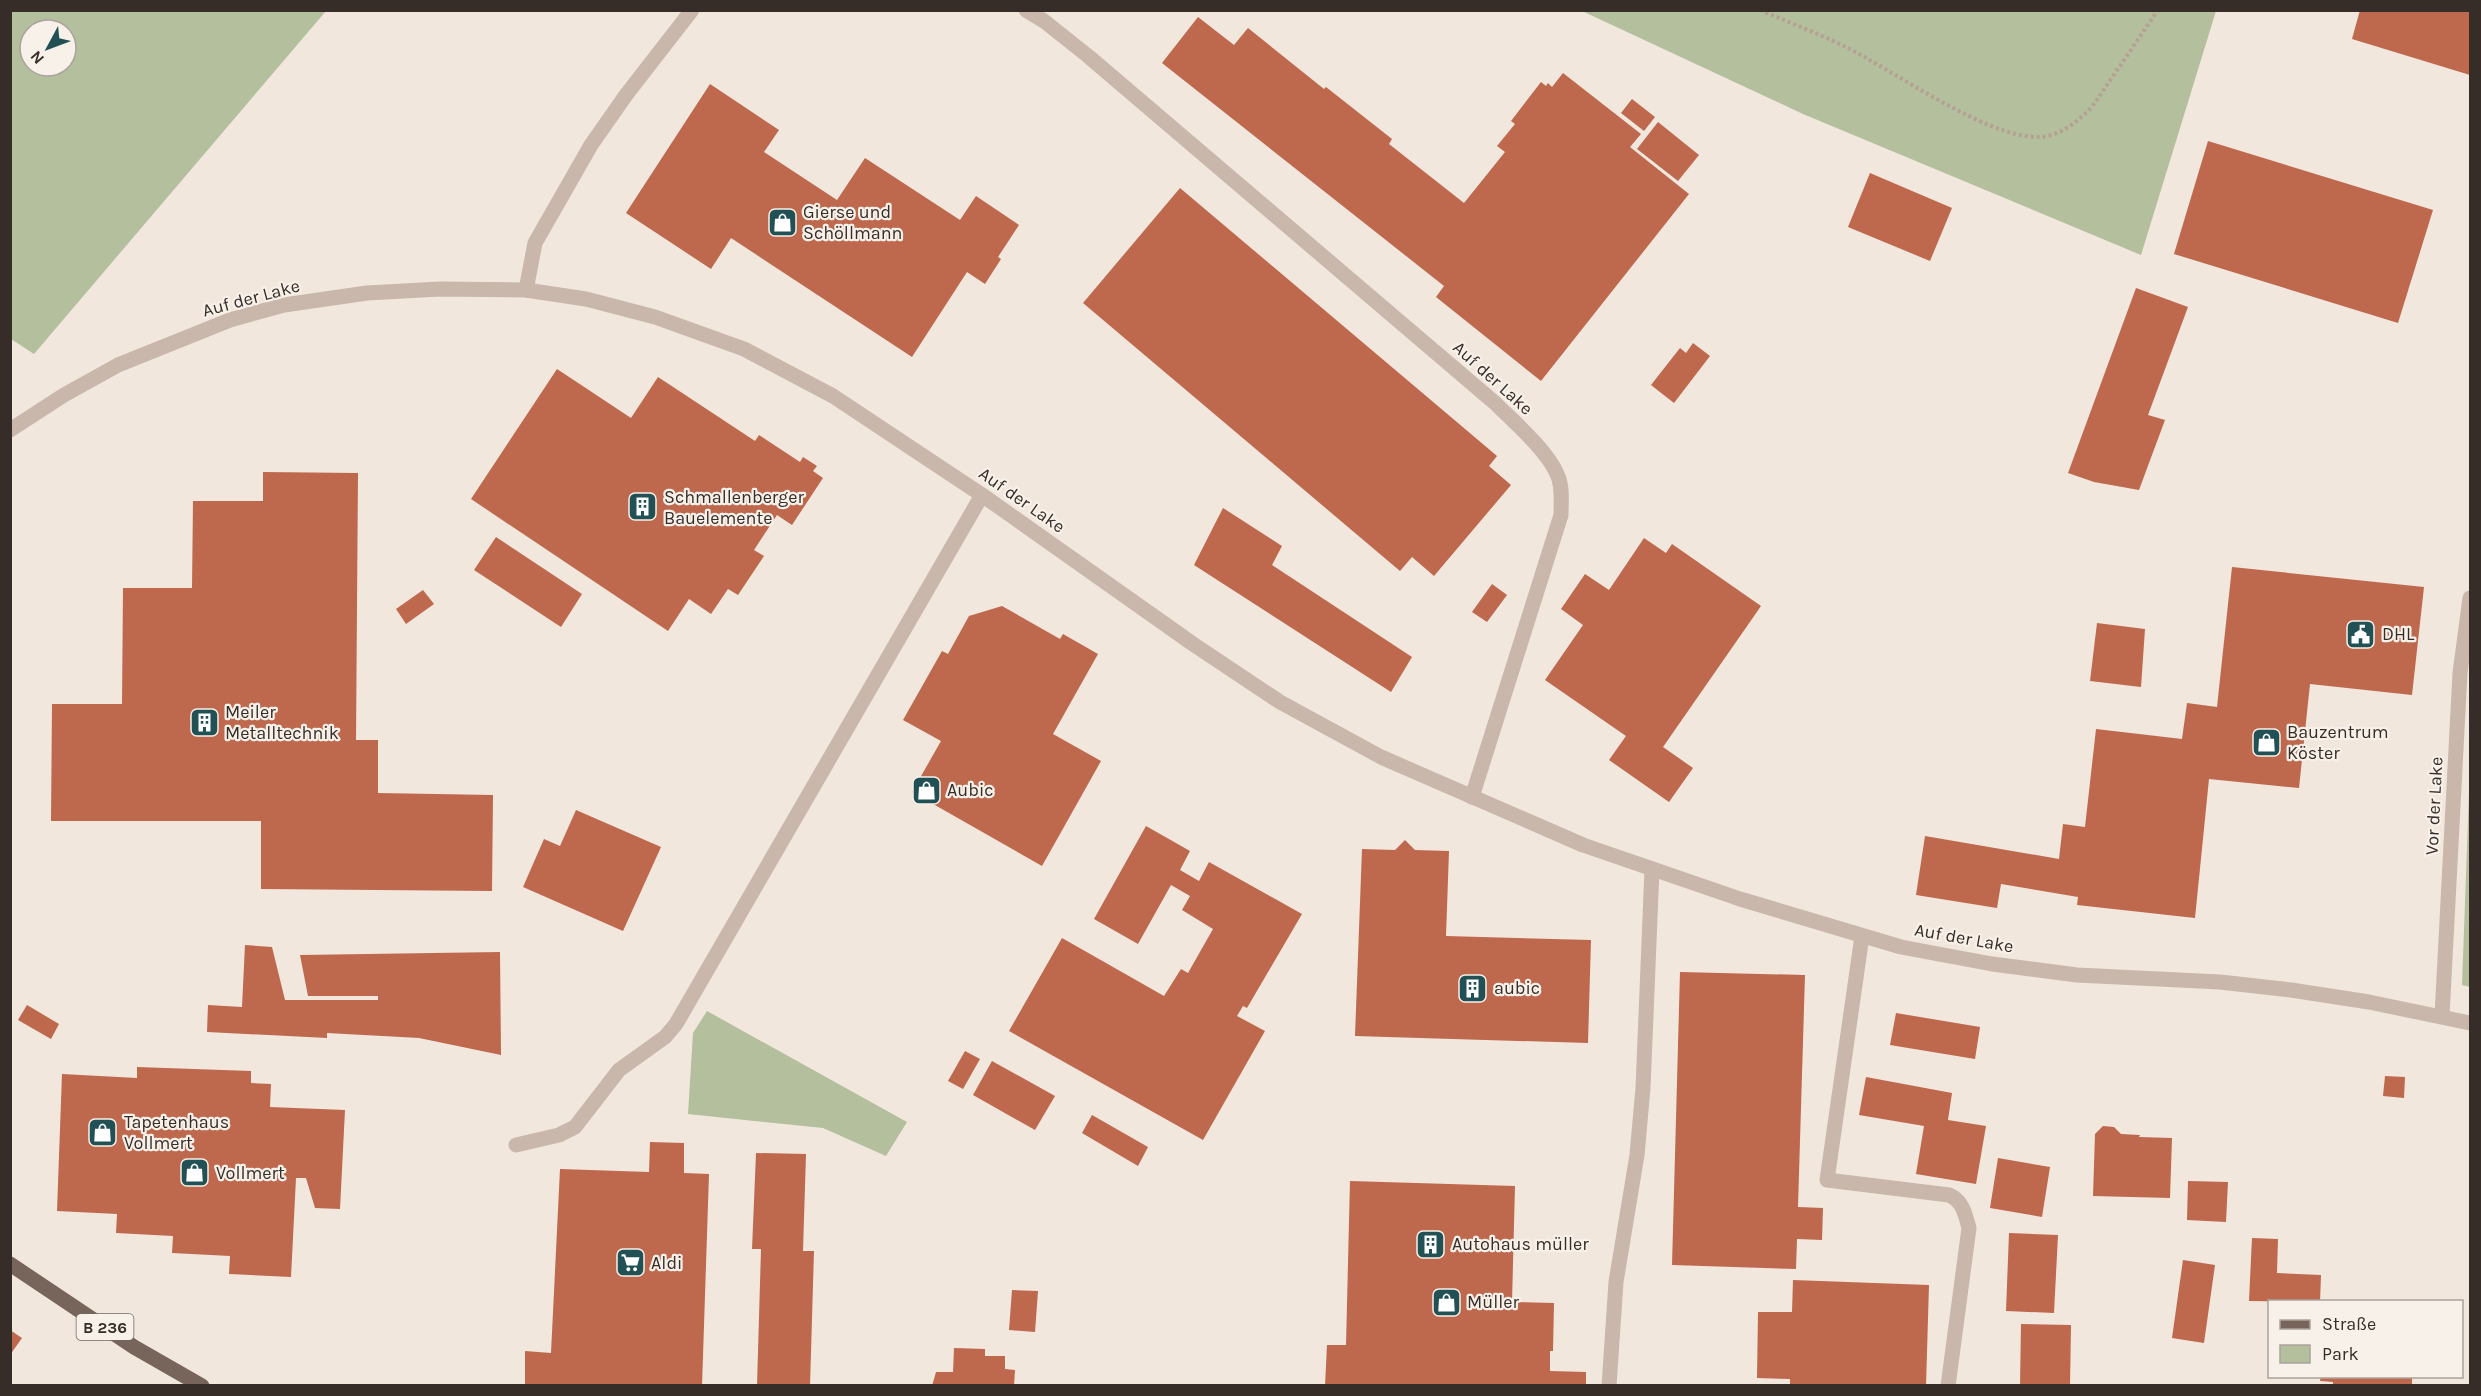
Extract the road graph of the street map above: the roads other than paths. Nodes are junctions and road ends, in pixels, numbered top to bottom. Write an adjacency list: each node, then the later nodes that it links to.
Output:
1 (692, 10): 4 (street)
2 (1026, 10): 3 (street, Auf der Lake)
3 (1046, 16): 8 (street, Auf der Lake)
4 (526, 290): 5 (street, Auf der Lake); 6 (street, Auf der Lake)
5 (12, 424)
6 (982, 495): 8 (street, Auf der Lake); 13 (street)
7 (2470, 598): 11 (street, Vor der Lake)
8 (1472, 797): 9 (street, Auf der Lake)
9 (1652, 869): 10 (street, Auf der Lake); 16 (street)
10 (1862, 936): 11 (street, Auf der Lake); 17 (street)
11 (2442, 1016): 12 (street, Auf der Lake)
12 (2470, 1023)
13 (516, 1144)
14 (10, 1264): 15 (main road, B 236)
15 (202, 1386)
16 (1609, 1386)
17 (1948, 1386)

